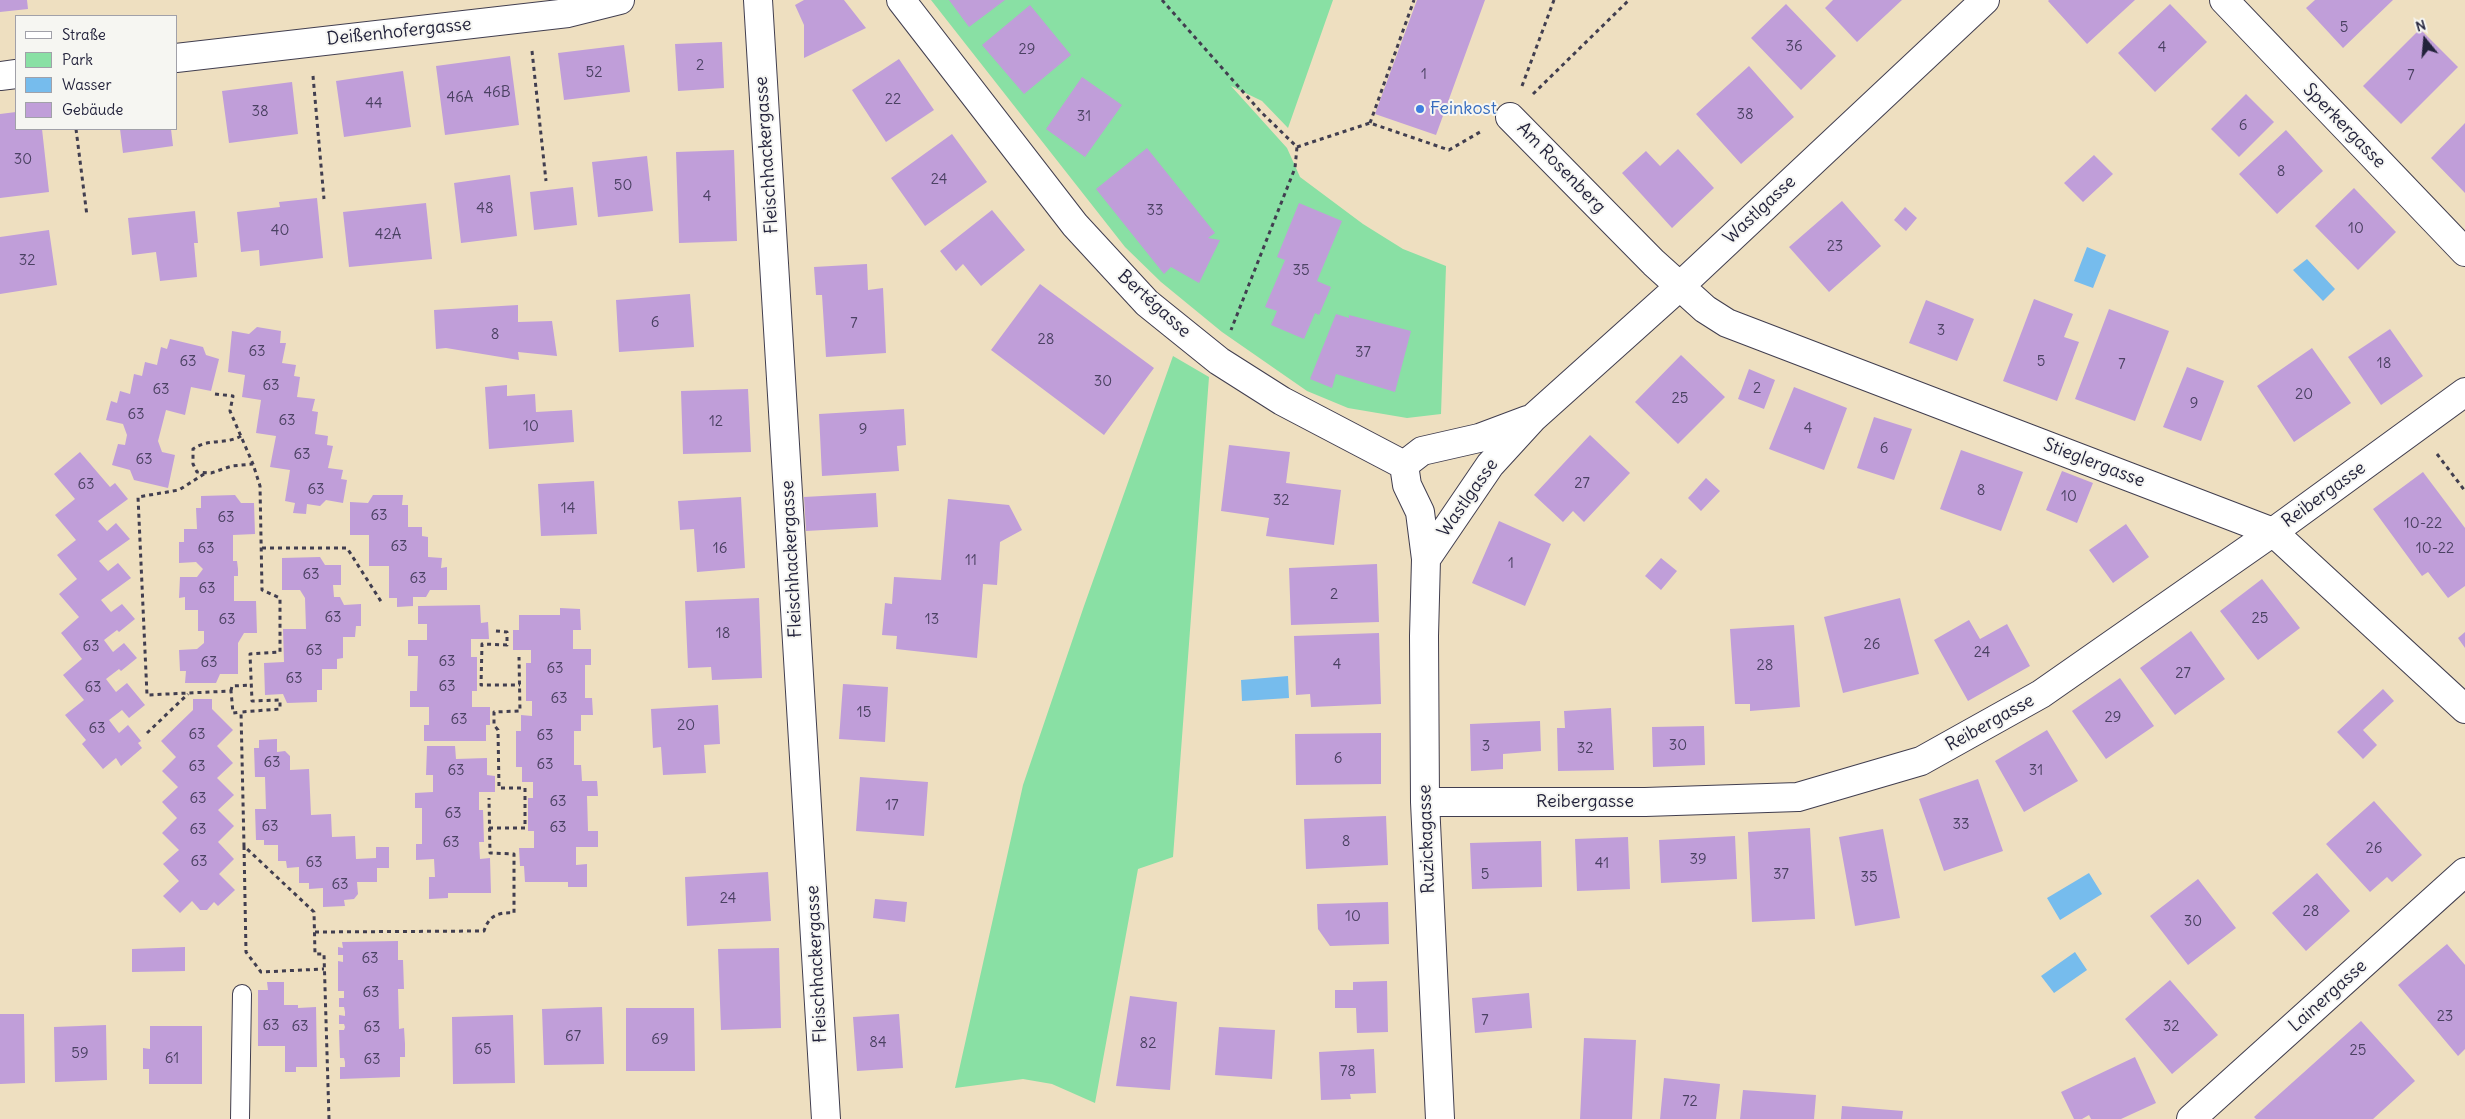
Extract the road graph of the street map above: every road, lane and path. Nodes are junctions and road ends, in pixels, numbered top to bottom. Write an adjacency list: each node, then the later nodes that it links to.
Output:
1 (620, 0): 10 (street, Deißenhofergasse)
2 (758, 0): 57 (street, Fleischhackergasse)
3 (901, 0): 24 (street, Bertégasse)
4 (1162, 0): 18 (path)
5 (1414, 0): 16 (path)
6 (1554, 0): 15 (path, Am Rosenberg)
7 (1629, 0): 15 (path)
8 (1985, 0): 23 (street, Wastlgasse)
9 (2224, 0): 22 (street, Sperkergasse)
10 (528, 18): 11 (street, Deißenhofergasse); 19 (path)
11 (310, 42): 12 (street, Deißenhofergasse); 20 (path)
12 (178, 58)
13 (15, 74): 14 (street)
14 (0, 76)
15 (1510, 117): 16 (path); 23 (street, Am Rosenberg)
16 (1370, 122): 18 (path)
17 (76, 130): 21 (path)
18 (1297, 147): 24 (path)
19 (546, 180)
20 (324, 198)
21 (87, 216)
22 (2465, 252)
23 (1679, 287): 27 (street, Wastlgasse); 34 (street, Stieglergasse)
24 (1219, 361): 31 (street, Bertégasse)
25 (2465, 392): 28 (street, Reibergasse)
26 (215, 394): 29 (path)
27 (1533, 418): 31 (street, Wastlgasse); 36 (street, Wastlgasse)
28 (2418, 427): 33 (path); 34 (street, Reibergasse)
29 (241, 436): 30 (path); 32 (path)
30 (253, 464): 32 (path); 35 (path)
31 (1404, 465): 36 (street)
32 (204, 474): 43 (path)
33 (2465, 491)
34 (2273, 532): 44 (street, Stieglergasse); 48 (street, Reibergasse)
35 (262, 548): 37 (path); 40 (path)
36 (1426, 559): 48 (street, Ruzickagasse)
37 (382, 603)
38 (496, 631): 41 (path)
39 (519, 658): 41 (path)
40 (251, 684): 42 (path); 45 (path)
41 (520, 685): 49 (path)
42 (231, 691): 43 (path); 45 (path)
43 (188, 693): 46 (path)
44 (2465, 709)
45 (241, 712): 50 (path)
46 (148, 733)
47 (489, 798): 49 (path)
48 (1425, 802): 58 (street, Ruzickagasse)
49 (489, 828): 52 (path)
50 (244, 846): 52 (path); 53 (path)
51 (2465, 872): 59 (street, Lainergasse)
52 (315, 932): 53 (path)
53 (324, 969): 56 (path)
54 (242, 994): 55 (lane)
55 (240, 1119)
56 (329, 1119)
57 (826, 1119)
58 (1440, 1119)
59 (2191, 1119)

